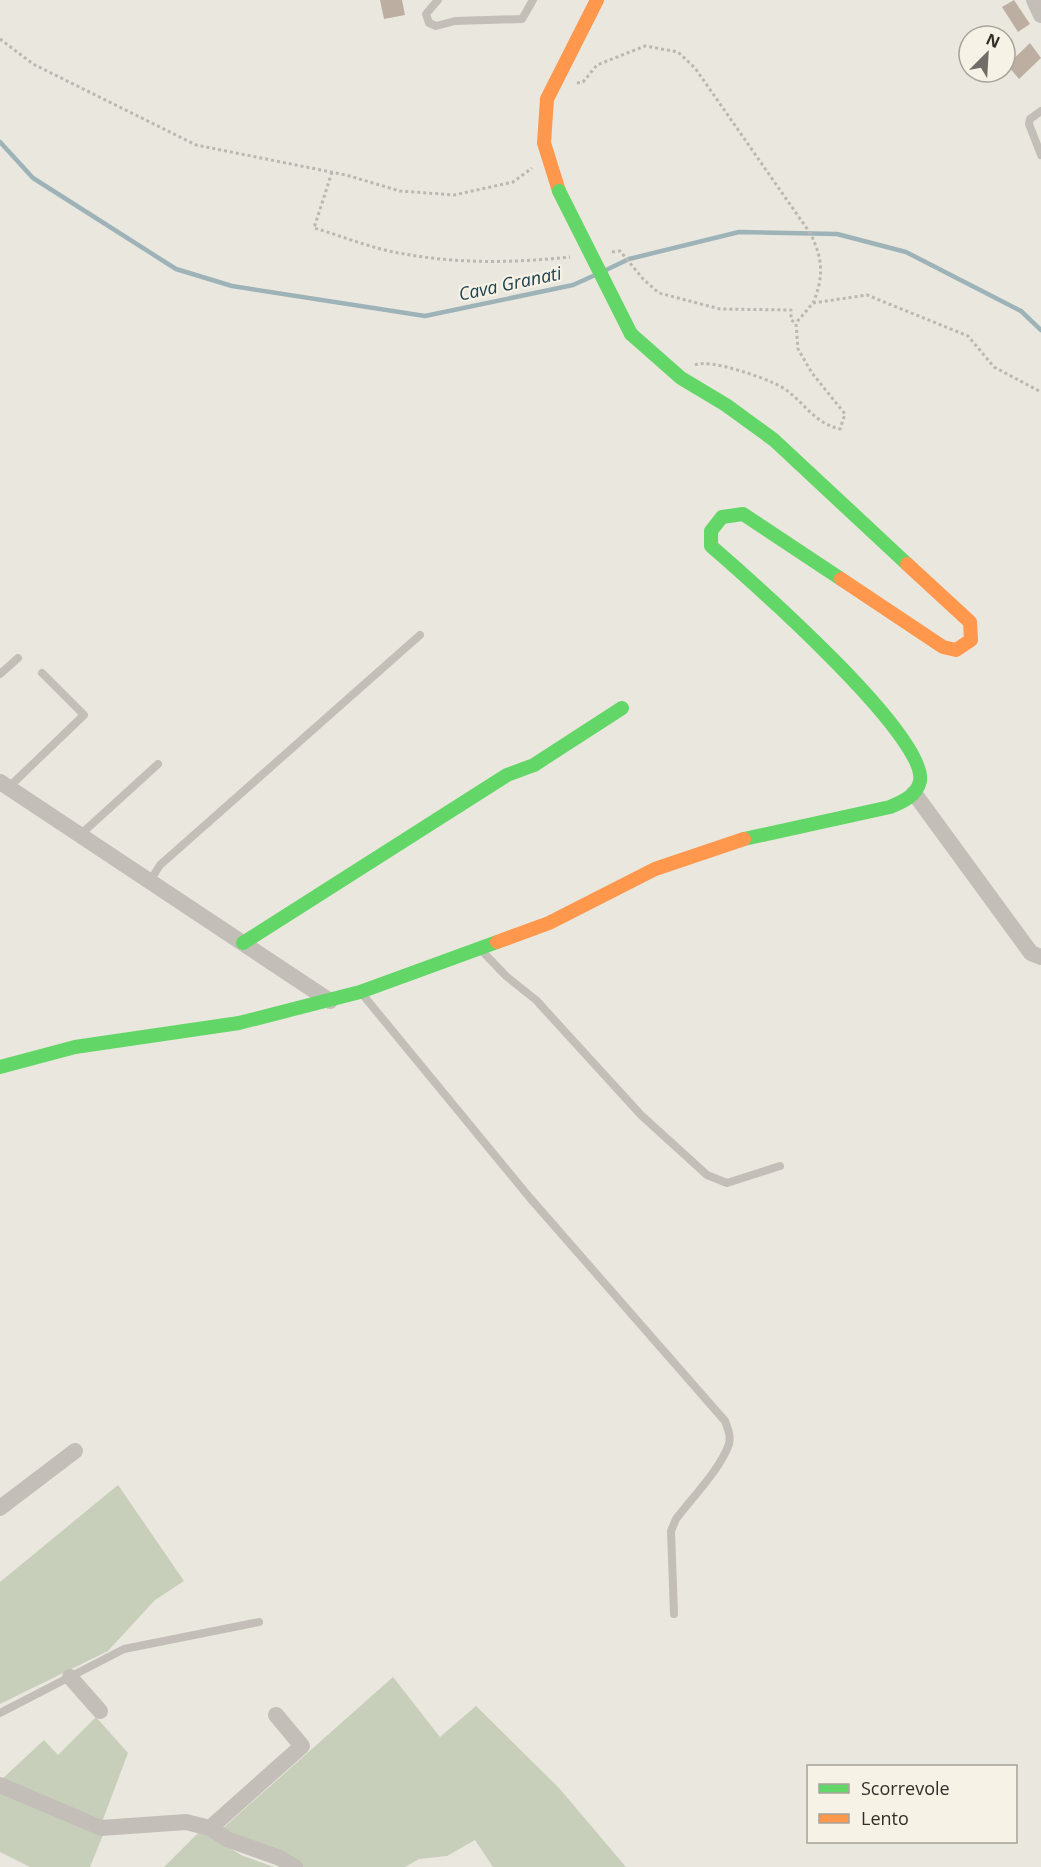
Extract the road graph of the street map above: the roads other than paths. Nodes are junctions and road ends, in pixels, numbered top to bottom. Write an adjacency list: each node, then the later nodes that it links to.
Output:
1 (438, 0): 2 (lane)
2 (533, 0)
3 (597, 0): 15 (street, bridge)
4 (1034, 0): 5 (street)
5 (1041, 15)
6 (1041, 111): 7 (lane)
7 (1041, 155)
8 (420, 635): 17 (lane)
9 (18, 658): 11 (lane)
10 (42, 673): 14 (lane)
11 (0, 674)
12 (622, 708): 18 (street)
13 (158, 764): 16 (lane)
14 (4, 785): 16 (street)
15 (914, 793): 19 (street); 20 (street)
16 (80, 835): 17 (street)
17 (150, 881): 18 (street)
18 (243, 943): 22 (street)
19 (480, 950): 21 (street); 24 (lane)
20 (1041, 957)
21 (360, 992): 22 (street); 27 (lane)
22 (330, 1001): 23 (street)
23 (0, 1067)
24 (780, 1166)
25 (75, 1451): 26 (street)
26 (0, 1508)
27 (674, 1614)
28 (259, 1622): 29 (lane)
29 (70, 1677): 30 (street); 31 (lane)
30 (100, 1711)
31 (0, 1713)
32 (276, 1714): 34 (street)
33 (0, 1785): 34 (street)
34 (210, 1828): 35 (street)
35 (295, 1867)

